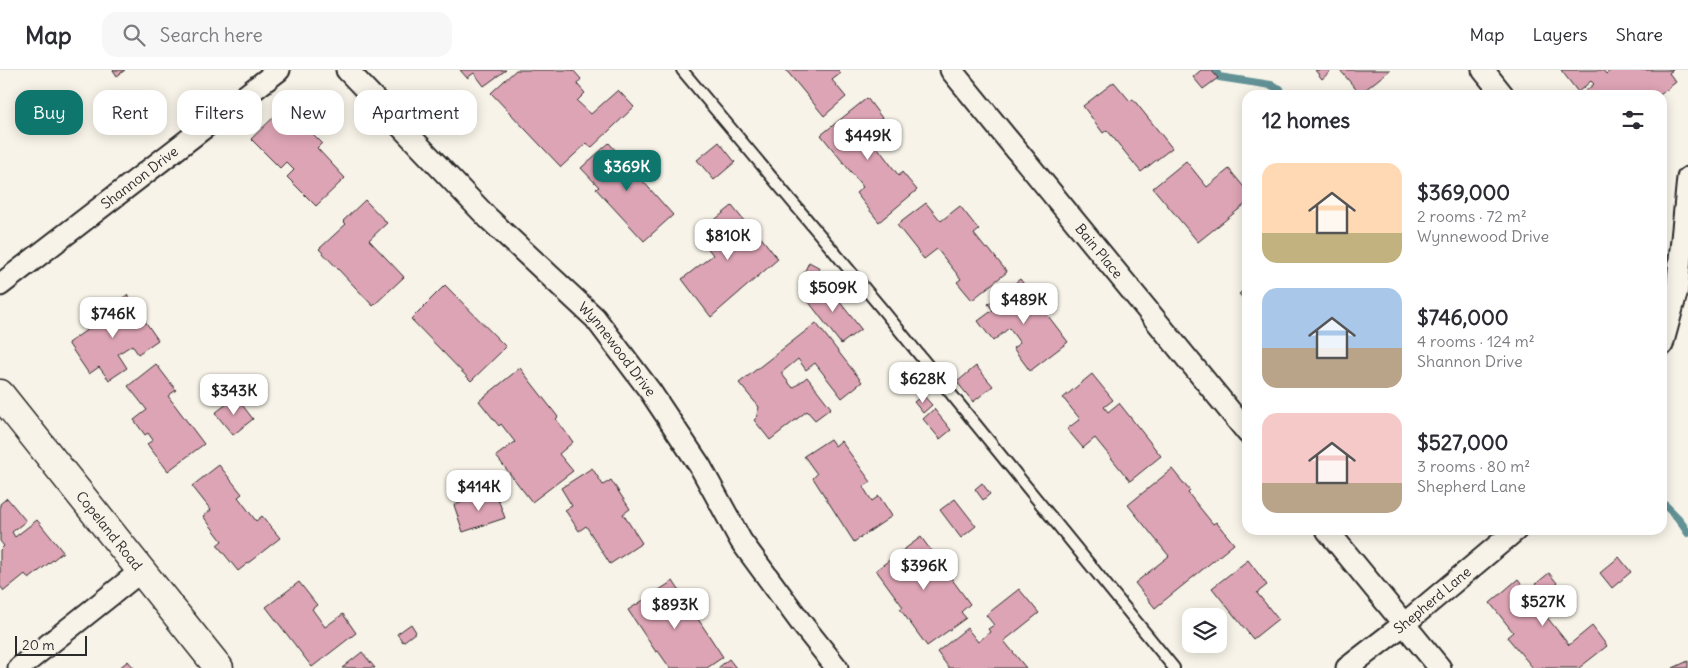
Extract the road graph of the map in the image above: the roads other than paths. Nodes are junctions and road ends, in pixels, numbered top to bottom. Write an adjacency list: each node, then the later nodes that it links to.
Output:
1 (279, 70): 9 (street, Shannon Drive)
2 (347, 70): 19 (street, Wynnewood Drive)
3 (682, 70): 20 (lane)
4 (951, 70): 12 (street, Bain Place)
5 (1483, 70): 6 (street)
6 (1499, 90)
7 (1688, 178): 8 (street)
8 (1670, 284): 10 (street)
9 (0, 285)
10 (1667, 307)
11 (0, 394): 15 (street, Copeland Road)
12 (1242, 426)
13 (1331, 535): 16 (street)
14 (1510, 535): 16 (street, Shepherd Lane)
15 (141, 571): 17 (street); 18 (street, Copeland Road)
16 (1404, 624): 21 (street, Shepherd Lane); 22 (street)
17 (19, 668)
18 (219, 668)
19 (837, 668)
20 (1174, 668)
21 (1347, 668)
22 (1440, 668)

